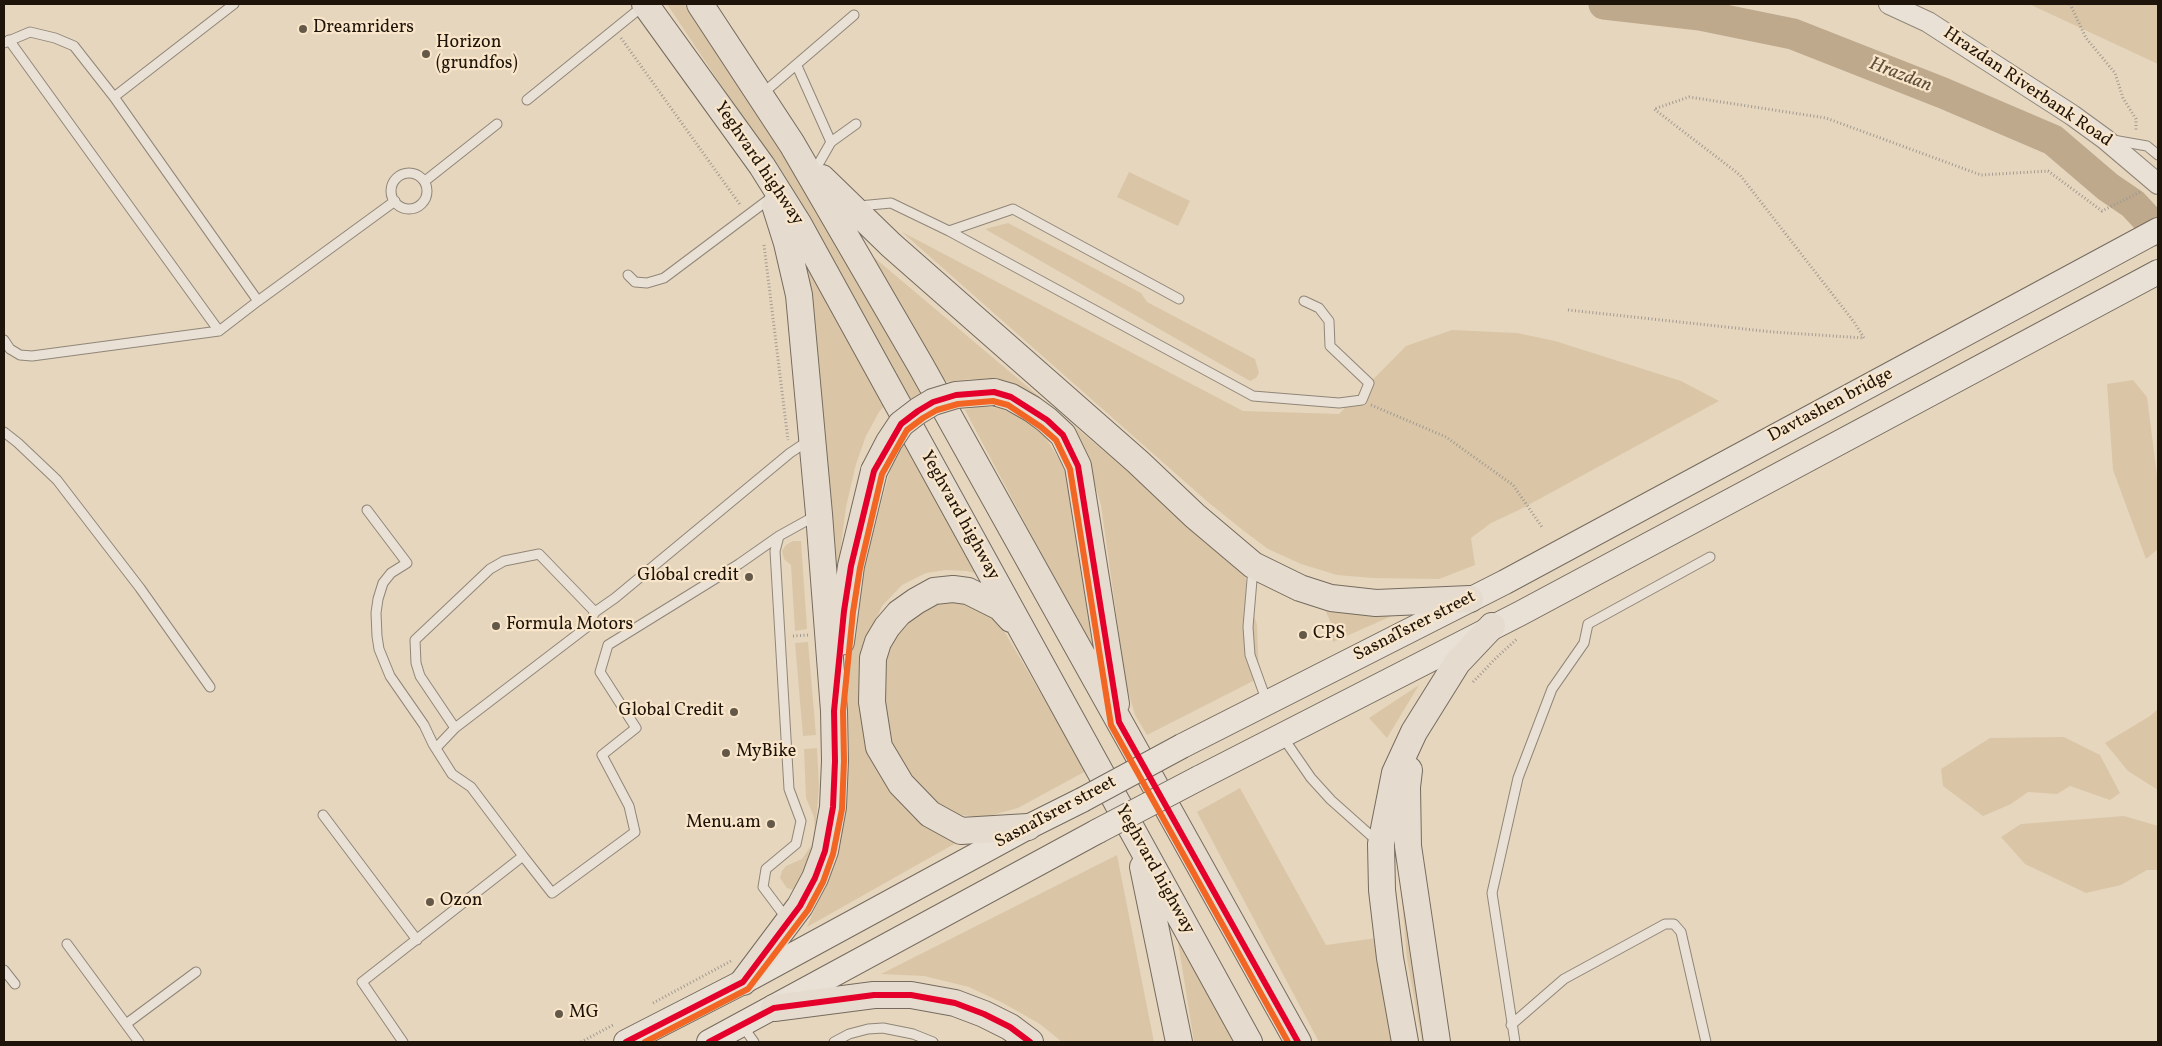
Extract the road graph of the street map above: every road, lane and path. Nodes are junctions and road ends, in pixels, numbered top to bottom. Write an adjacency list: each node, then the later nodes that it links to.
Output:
1 (234, 4): 10 (lane)
2 (645, 4): 11 (lane); 19 (main road, Yeghvard highway)
3 (700, 4): 9 (main road, Yeghvard highway)
4 (1889, 4): 14 (street, Hrazdan Riverbank Road)
5 (2070, 4): 17 (path)
6 (854, 14): 8 (lane)
7 (6, 42): 10 (lane); 34 (lane)
8 (797, 66): 9 (lane); 15 (lane)
9 (760, 96): 16 (main road, Yeghvard highway)
10 (114, 97): 31 (lane)
11 (527, 100)
12 (496, 124): 21 (lane)
13 (856, 124): 15 (lane)
14 (2105, 139): 17 (lane); 22 (street, Hrazdan Riverbank Road)
15 (831, 142): 20 (lane)
16 (792, 144): 20 (main road); 57 (main road, Yeghvard highway)
17 (2136, 144): 18 (lane)
18 (2158, 154)
19 (762, 166): 23 (main road); 50 (main road, Yeghvard highway)
20 (815, 170): 25 (main road)
21 (425, 181): 24 (lane); 24 (lane)
22 (2158, 184): 33 (path)
23 (772, 197): 29 (lane); 38 (main road)
24 (395, 201): 31 (lane)
25 (851, 207): 27 (lane); 44 (main road)
26 (2158, 230): 45 (main road, Davtashen bridge)
27 (950, 231): 30 (lane); 36 (lane)
28 (2158, 272): 48 (main road, Davtashen bridge)
29 (628, 275)
30 (1179, 299)
31 (258, 300): 34 (lane)
32 (1304, 301): 36 (lane)
33 (1568, 310)
34 (219, 331): 35 (lane)
35 (4, 340)
36 (1362, 400): 41 (path)
37 (4, 432): 54 (lane)
38 (812, 438): 40 (main road); 47 (lane)
39 (367, 510): 61 (lane)
40 (819, 514): 42 (lane); 56 (main road)
41 (1542, 527)
42 (779, 536): 66 (lane); 67 (lane)
43 (1710, 557): 76 (lane)
44 (1253, 565): 46 (main road); 55 (lane)
45 (1505, 582): 46 (main road, SasnaTsrer street)
46 (1470, 599): 55 (main road, SasnaTsrer street)
47 (595, 612): 58 (lane); 58 (lane)
48 (1522, 623): 49 (main road, SasnaTsrer street); 53 (path)
49 (1492, 626): 59 (main road); 60 (main road, SasnaTsrer street)
50 (1023, 632): 63 (main road); 64 (main road, Yeghvard highway)
51 (807, 635): 52 (path)
52 (795, 636)
53 (1473, 682)
54 (210, 687)
55 (1267, 702): 63 (main road, SasnaTsrer street, bridge)
56 (834, 711): 57 (main road, bridge); 67 (main road)
57 (1119, 722): 87 (main road, Yeghvard highway)
58 (455, 728): 61 (lane)
59 (1414, 732): 65 (main road); 89 (main road)
60 (1282, 735): 65 (lane); 74 (main road, SasnaTsrer street, bridge)
61 (436, 748): 66 (lane)
62 (323, 814): 68 (lane)
63 (1028, 827): 72 (main road, SasnaTsrer street)
64 (1137, 839): 85 (main road); 86 (main road, Yeghvard highway)
65 (1381, 844): 88 (main road)
66 (523, 856): 68 (lane)
67 (789, 921): 72 (main road)
68 (417, 940): 79 (lane)
69 (67, 944): 75 (lane)
70 (4, 970): 73 (lane)
71 (196, 972): 75 (lane)
72 (743, 982): 80 (main road, SasnaTsrer street)
73 (15, 984)
74 (774, 1008): 77 (main road, SasnaTsrer street); 84 (main road)
75 (126, 1024): 78 (lane)
76 (1511, 1025): 90 (lane); 91 (lane)
77 (748, 1033): 81 (main road, SasnaTsrer street)
78 (139, 1042)
79 (403, 1042)
80 (626, 1042)
81 (709, 1042)
82 (834, 1042): 83 (lane)
83 (933, 1042)
84 (1030, 1042)
85 (1179, 1042)
86 (1249, 1042)
87 (1298, 1042)
88 (1405, 1042)
89 (1437, 1042)
90 (1514, 1042)
91 (1706, 1042)

